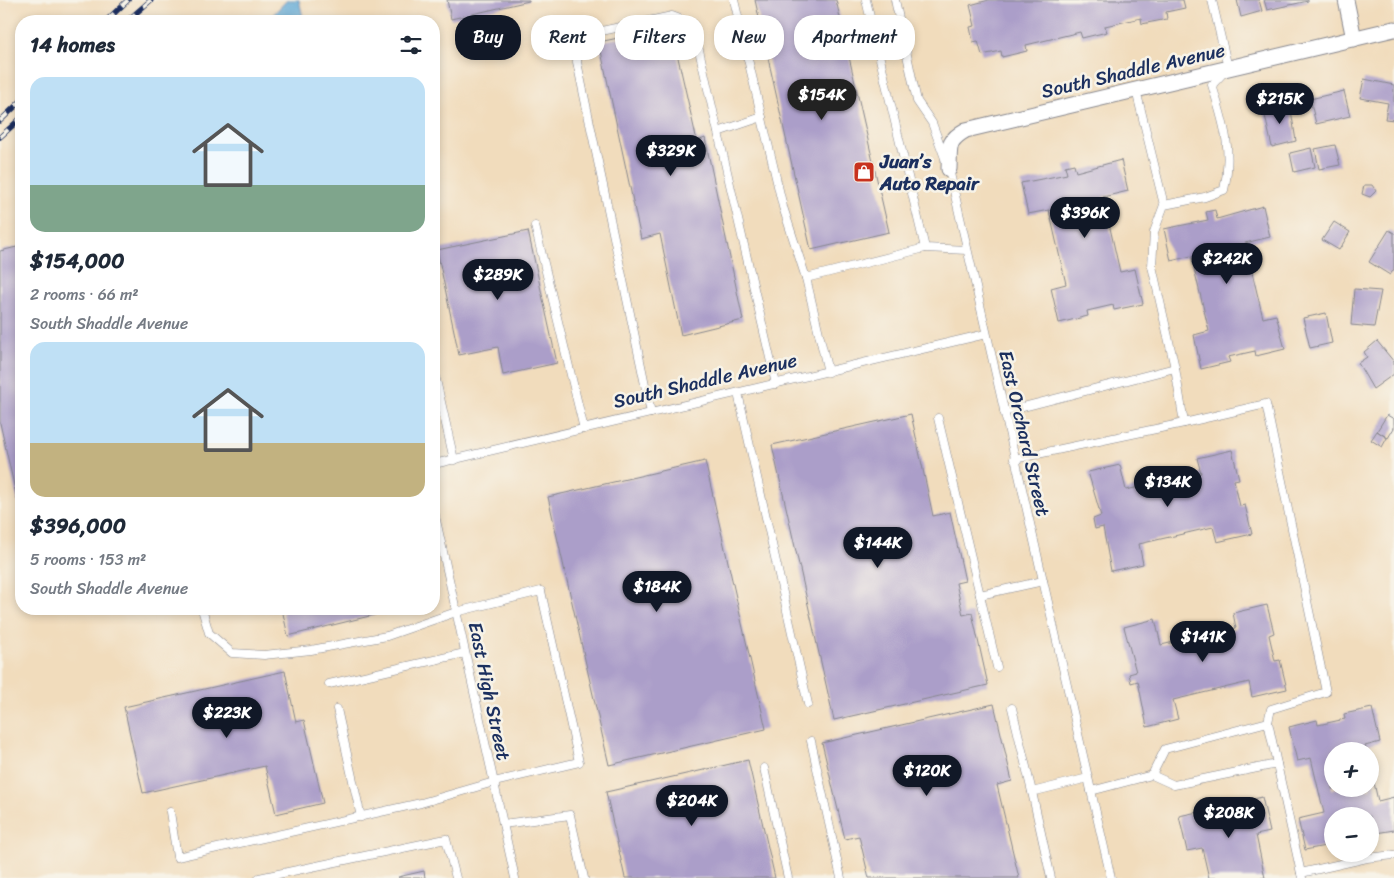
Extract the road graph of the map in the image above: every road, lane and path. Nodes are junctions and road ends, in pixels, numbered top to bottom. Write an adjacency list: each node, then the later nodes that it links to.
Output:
1 (734, 0): 10 (lane)
2 (866, 0): 15 (lane)
3 (896, 0): 12 (lane, East Orchard Street)
4 (1212, 0): 8 (lane)
5 (1346, 0): 7 (street)
6 (1394, 30): 7 (street, South Shaddle Avenue)
7 (1354, 39): 8 (street, South Shaddle Avenue)
8 (1228, 68): 9 (street, South Shaddle Avenue); 13 (lane)
9 (1136, 90): 12 (street, South Shaddle Avenue); 13 (lane)
10 (762, 117): 11 (lane); 17 (lane)
11 (718, 132): 21 (lane); 25 (lane)
12 (950, 169): 16 (lane, East Orchard Street)
13 (1164, 205): 19 (lane)
14 (535, 226): 28 (lane)
15 (925, 248): 16 (lane); 17 (lane)
16 (967, 250): 18 (lane, East Orchard Street)
17 (806, 278): 20 (lane)
18 (986, 334): 20 (lane, South Shaddle Avenue); 24 (lane, East Orchard Street)
19 (1176, 368): 24 (lane); 27 (lane)
20 (828, 372): 21 (lane, South Shaddle Avenue)
21 (776, 384): 22 (lane, South Shaddle Avenue)
22 (738, 393): 25 (lane, South Shaddle Avenue); 40 (lane)
23 (440, 398): 30 (lane)
24 (1004, 412): 29 (lane, East Orchard Street)
25 (651, 413): 28 (lane, South Shaddle Avenue)
26 (938, 418): 34 (lane)
27 (1184, 423): 29 (lane); 43 (lane)
28 (584, 429): 30 (lane, South Shaddle Avenue)
29 (1014, 459): 33 (lane, East Orchard Street)
30 (454, 460): 31 (lane, South Shaddle Avenue)
31 (440, 463)
32 (440, 539): 35 (lane, East High Street)
33 (1042, 582): 34 (lane); 48 (lane, East Orchard Street)
34 (980, 595): 38 (lane)
35 (456, 612): 36 (lane); 37 (lane, East High Street); 49 (lane)
36 (204, 615)
37 (465, 653): 39 (lane); 49 (lane, East High Street)
38 (997, 667)
39 (329, 684)
40 (808, 704)
41 (1012, 708): 51 (lane)
42 (337, 709): 53 (lane)
43 (1268, 722): 45 (lane); 47 (lane)
44 (811, 741): 62 (lane)
45 (1277, 764): 47 (lane); 56 (lane)
46 (764, 768): 61 (lane)
47 (1152, 775): 50 (lane)
48 (1088, 778): 50 (lane, East Orchard Street); 51 (lane)
49 (494, 782): 53 (lane); 54 (lane, East High Street)
50 (1091, 791): 64 (lane, East Orchard Street)
51 (1032, 792): 63 (lane)
52 (170, 812): 53 (lane)
53 (361, 817)
54 (503, 824): 59 (lane, East High Street); 60 (lane)
55 (1394, 855): 56 (lane)
56 (1301, 876)
57 (259, 878): 58 (lane)
58 (456, 878)
59 (515, 878)
60 (584, 878)
61 (788, 878)
62 (842, 878)
63 (1051, 878)
64 (1110, 878)

